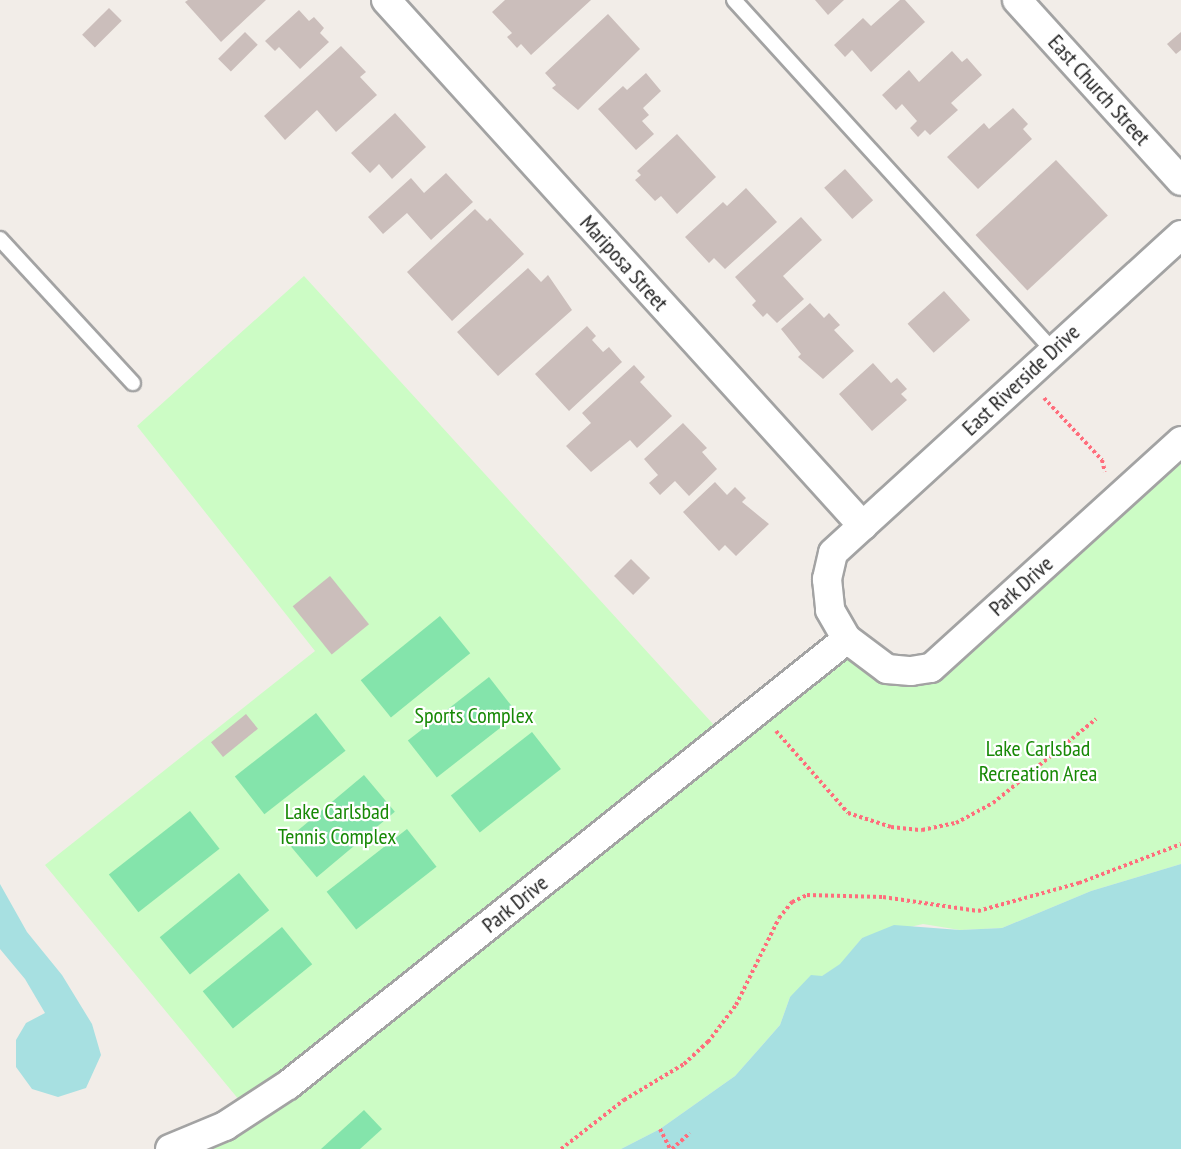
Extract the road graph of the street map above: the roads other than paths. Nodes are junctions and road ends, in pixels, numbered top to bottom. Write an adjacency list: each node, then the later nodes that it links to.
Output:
1 (386, 0): 10 (street, Mariposa Street)
2 (734, 0): 7 (lane)
3 (1017, 0): 4 (street, East Church Street)
4 (1181, 181)
5 (1181, 235): 7 (street, East Riverside Drive)
6 (0, 239): 8 (lane)
7 (1053, 350): 10 (street, East Riverside Drive)
8 (133, 383)
9 (1181, 441): 11 (street, Park Drive)
10 (863, 526): 11 (street, Park Drive)
11 (847, 639): 12 (street, Park Drive)
12 (170, 1149)

